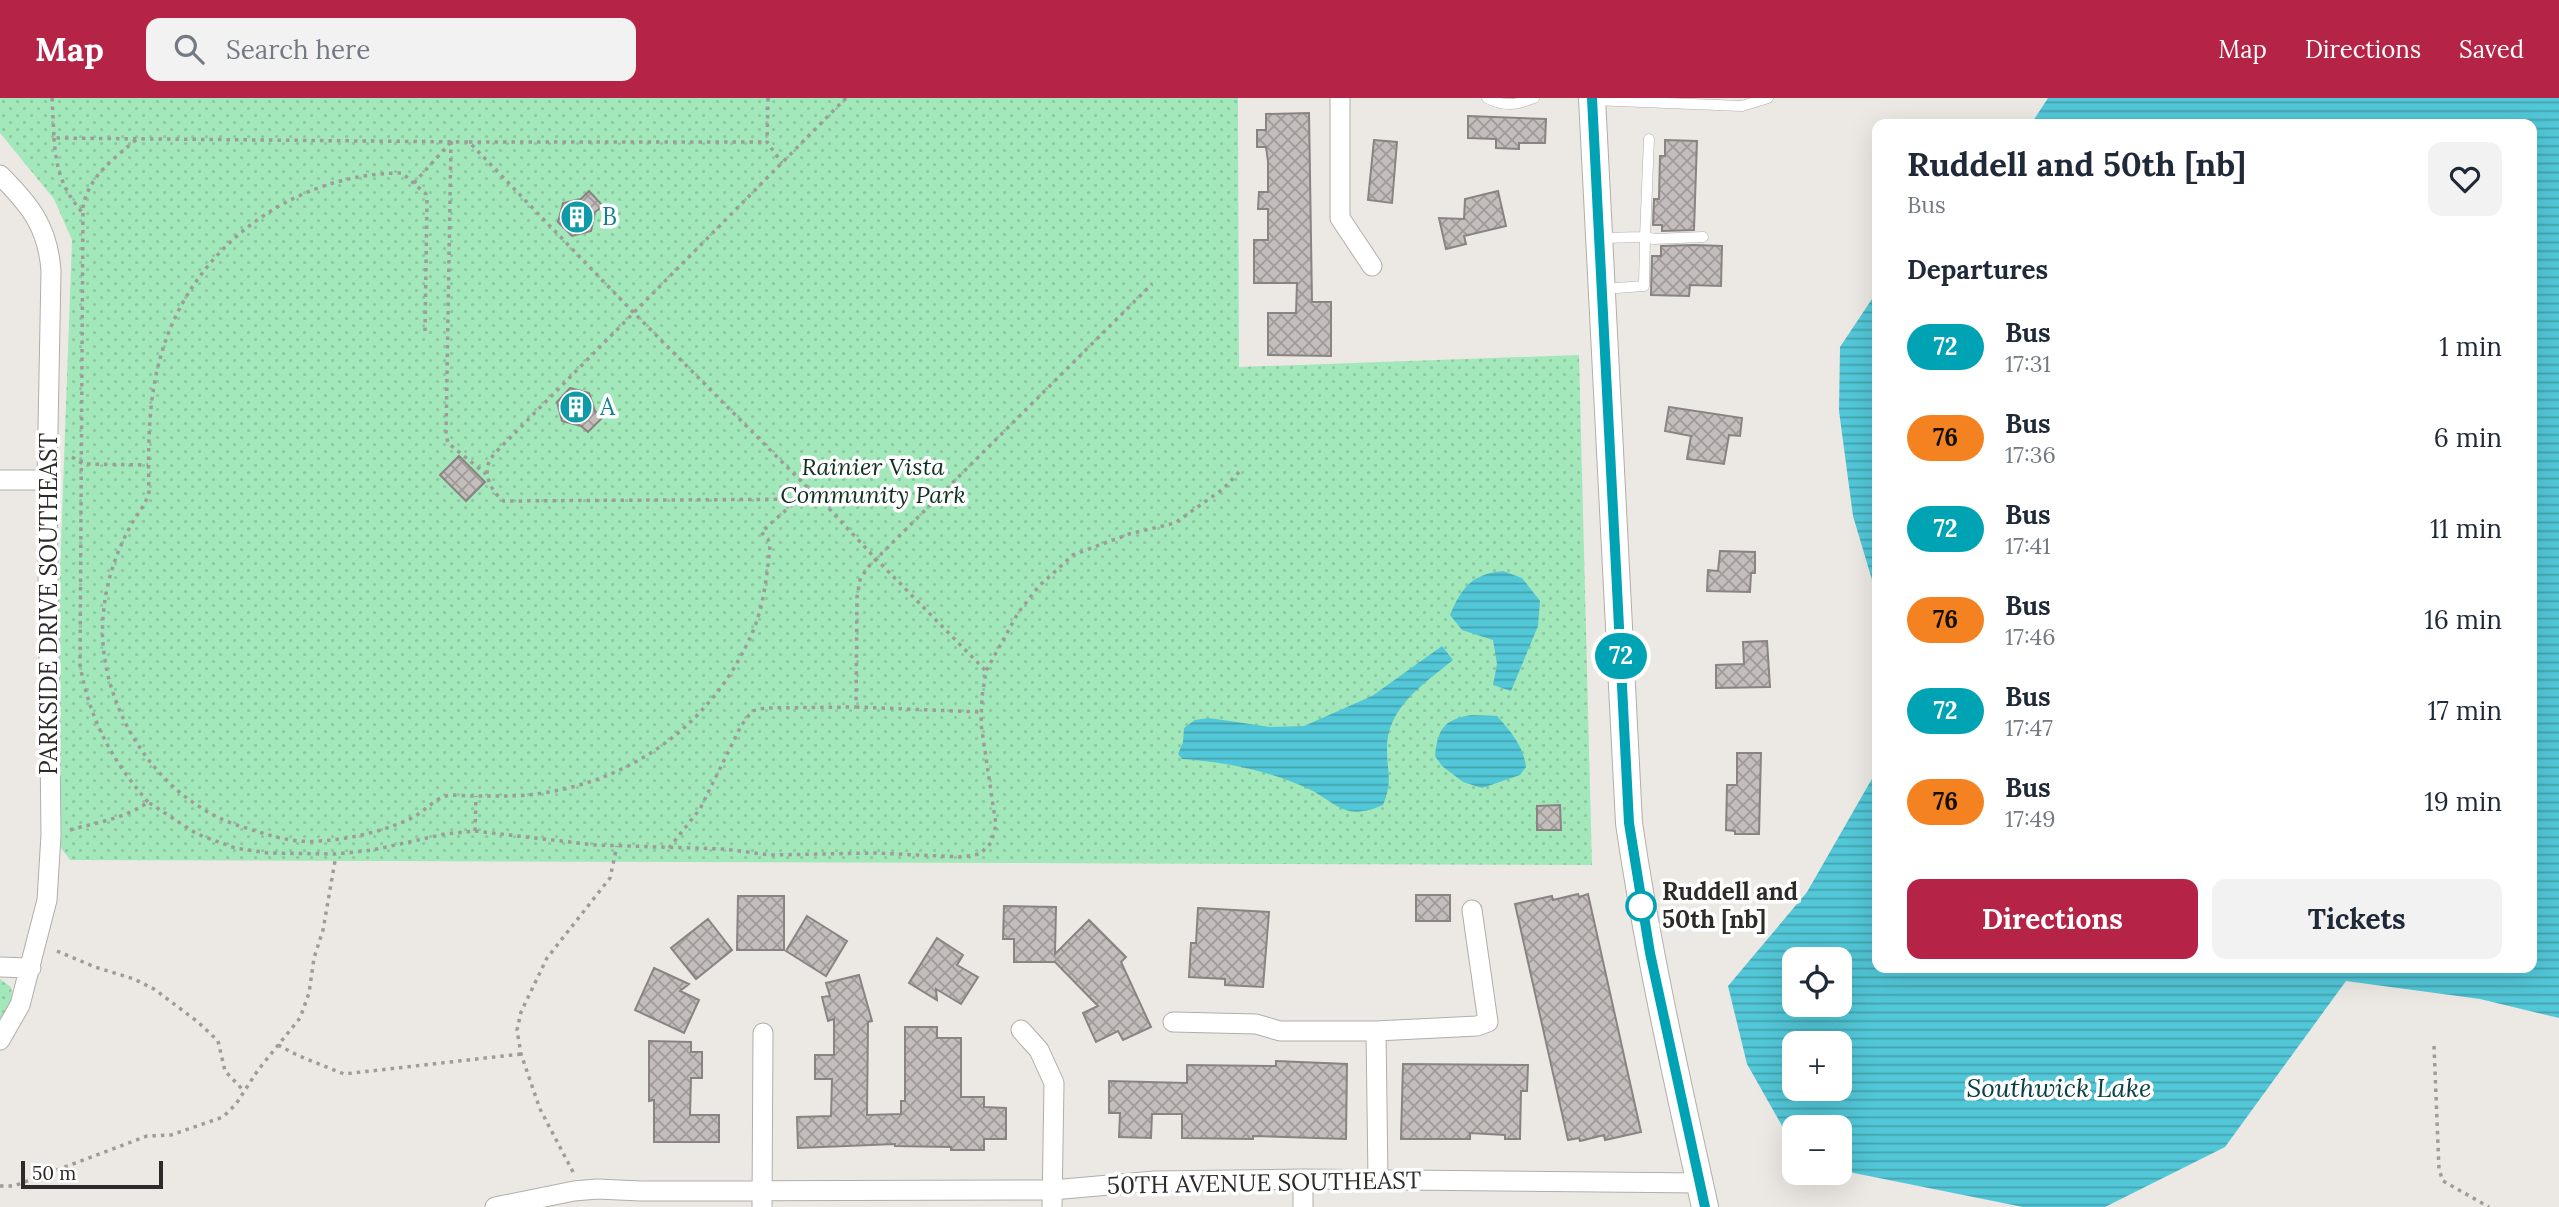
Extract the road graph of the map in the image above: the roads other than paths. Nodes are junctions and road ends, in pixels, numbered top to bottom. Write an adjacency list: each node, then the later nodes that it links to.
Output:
1 (1340, 98): 11 (street)
2 (1487, 98): 3 (lane)
3 (1534, 98)
4 (1768, 98): 5 (lane)
5 (1592, 99): 10 (main road)
6 (1649, 139): 8 (lane)
7 (0, 175): 14 (street, PARKSIDE DRIVE SOUTHEAST)
8 (1645, 237): 9 (lane); 10 (lane); 12 (lane)
9 (1703, 237)
10 (1600, 238): 12 (main road)
11 (1372, 266)
12 (1602, 289): 25 (main road)
13 (0, 480): 14 (street)
14 (47, 480): 17 (street, PARKSIDE DRIVE SOUTHEAST)
15 (1472, 910): 20 (street)
16 (0, 967): 17 (street)
17 (31, 968): 22 (street, PARKSIDE DRIVE SOUTHEAST)
18 (1172, 1022): 20 (street)
19 (1021, 1030): 26 (street)
20 (1376, 1031): 24 (street)
21 (764, 1033): 27 (street)
22 (0, 1040)
23 (1303, 1179): 24 (street, 50TH AVENUE SOUTHEAST); 26 (street, 50TH AVENUE SOUTHEAST); 30 (street)
24 (1377, 1180): 25 (street, 50TH AVENUE SOUTHEAST)
25 (1702, 1195)
26 (1052, 1198): 27 (street, 50TH AVENUE SOUTHEAST)
27 (762, 1199): 28 (street, 50TH AVENUE SOUTHEAST)
28 (522, 1205): 29 (street, 50TH AVENUE SOUTHEAST)
29 (495, 1207)
30 (1303, 1207)

